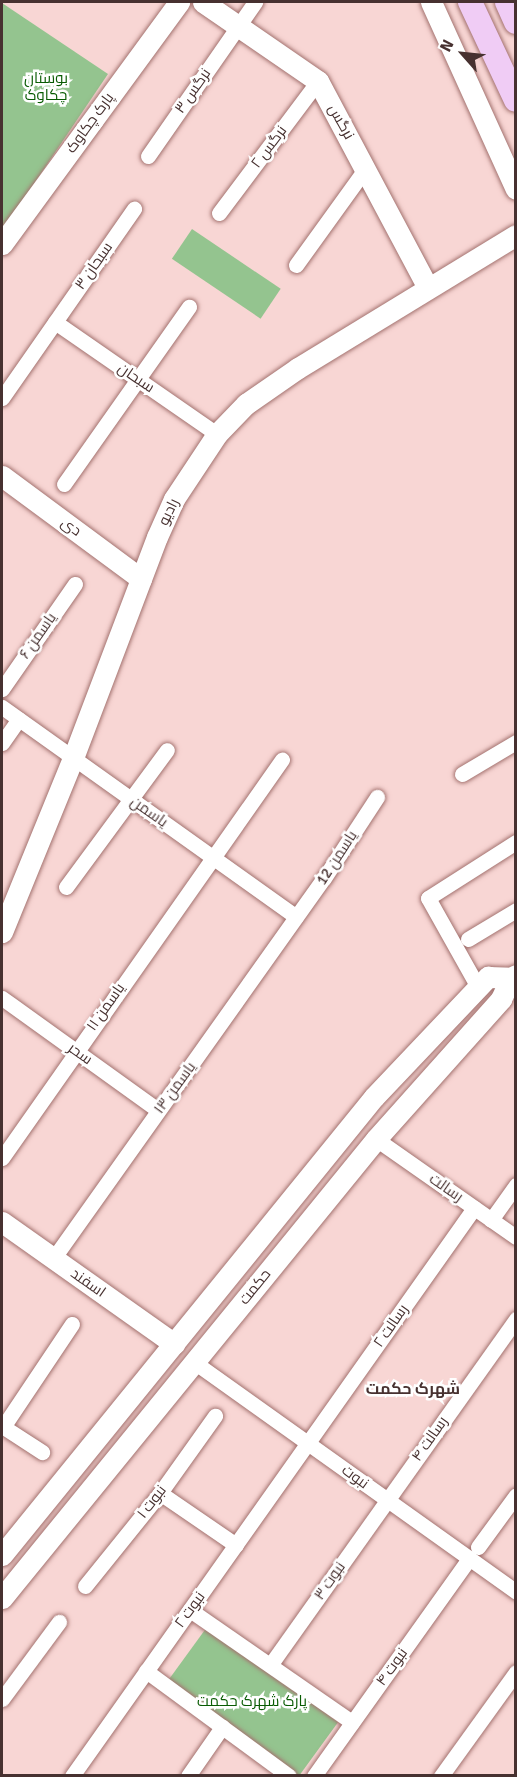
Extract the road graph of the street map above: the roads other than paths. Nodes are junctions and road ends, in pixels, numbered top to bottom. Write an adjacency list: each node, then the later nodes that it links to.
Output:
1 (179, 2): 19 (street, پارک چکاوک)
2 (203, 2): 9 (street, نرگس)
3 (255, 2): 9 (street, نرگس ۳)
4 (431, 2): 10 (street)
5 (448, 2): 10 (street)
6 (470, 2): 12 (main road)
7 (507, 2): 8 (main road)
8 (516, 22)
9 (238, 26): 11 (street, نرگس); 13 (street, نرگس ۳)
10 (442, 29): 15 (street)
11 (318, 81): 14 (street, نرگس); 17 (street, نرگس ۲)
12 (516, 100)
13 (148, 156)
14 (366, 168): 20 (street); 21 (street, نرگس)
15 (516, 189)
16 (134, 209): 23 (street, سبحان ۳)
17 (219, 213)
18 (516, 234): 21 (street, رادیو)
19 (2, 244)
20 (296, 265)
21 (428, 288): 26 (street, رادیو)
22 (189, 307): 24 (street)
23 (55, 322): 24 (street, سبحان); 25 (street, سبحان ۳)
24 (139, 381): 26 (street, سبحان); 28 (street)
25 (2, 398)
26 (217, 434): 29 (street, رادیو)
27 (2, 476): 29 (street, دی)
28 (64, 484)
29 (141, 579): 37 (street, رادیو)
30 (75, 584): 31 (street, یاسمن ۶)
31 (2, 689)
32 (2, 707): 33 (street, یاسمن)
33 (19, 719): 35 (street); 37 (street, یاسمن)
34 (516, 742): 39 (street)
35 (2, 743)
36 (167, 750): 41 (street)
37 (73, 758): 41 (street, یاسمن); 47 (street, رادیو)
38 (282, 759): 43 (street, یاسمن ۱۱)
39 (462, 774)
40 (377, 797): 46 (street, یاسمن 12)
41 (130, 799): 43 (street, یاسمن); 44 (street)
42 (516, 842): 50 (street)
43 (211, 856): 46 (street, یاسمن); 52 (street, یاسمن ۱۱)
44 (66, 887)
45 (516, 910): 48 (street)
46 (296, 917): 53 (street, یاسمن ۱۳)
47 (2, 932)
48 (468, 939)
49 (513, 977): 50 (street, حکمت); 54 (street, حکمت)
50 (478, 987): 64 (street, حکمت)
51 (2, 998): 52 (street, سحر)
52 (76, 1051): 53 (street, سحر); 55 (street, یاسمن ۱۱)
53 (158, 1110): 61 (street, یاسمن ۱۳)
54 (376, 1139): 57 (street, رسالت); 65 (street, حکمت)
55 (2, 1158)
56 (516, 1185): 58 (street)
57 (474, 1208): 58 (street, رسالت); 68 (street, رسالت ۲)
58 (491, 1220): 60 (street, رسالت)
59 (2, 1222): 61 (street, اسفند)
60 (516, 1238)
61 (53, 1259): 64 (street, اسفند)
62 (516, 1319): 73 (street, رسالت ۴)
63 (72, 1324): 67 (street)
64 (174, 1344): 72 (street, حکمت)
65 (194, 1362): 68 (street, نبوت); 74 (street, حکمت)
66 (215, 1416): 70 (street, نبوت ۱)
67 (2, 1426): 69 (street)
68 (308, 1444): 73 (street, نبوت); 75 (street, نبوت ۲)
69 (42, 1452)
70 (159, 1493): 75 (street); 78 (street, نبوت ۱)
71 (516, 1495): 76 (street, نبوت ۴)
72 (46, 1500): 74 (street); 77 (street, حکمت)
73 (387, 1500): 76 (street, نبوت); 83 (street, نبوت ۳)
74 (64, 1522): 80 (street, حکمت)
75 (236, 1545): 81 (street, نبوت ۲)
76 (474, 1553): 79 (street, نبوت); 87 (street, نبوت ۴)
77 (2, 1555)
78 (85, 1586)
79 (516, 1592)
80 (2, 1598)
81 (190, 1610): 84 (street, نبوت ۲); 87 (street)
82 (59, 1622): 86 (street)
83 (273, 1661)
84 (146, 1671): 88 (street); 89 (street, نبوت ۲)
85 (516, 1672): 93 (street)
86 (2, 1699)
87 (352, 1722): 92 (street, نبوت ۴)
88 (222, 1727): 90 (street); 91 (street)
89 (72, 1776)
90 (188, 1776)
91 (289, 1776)
92 (314, 1776)
93 (441, 1776)

